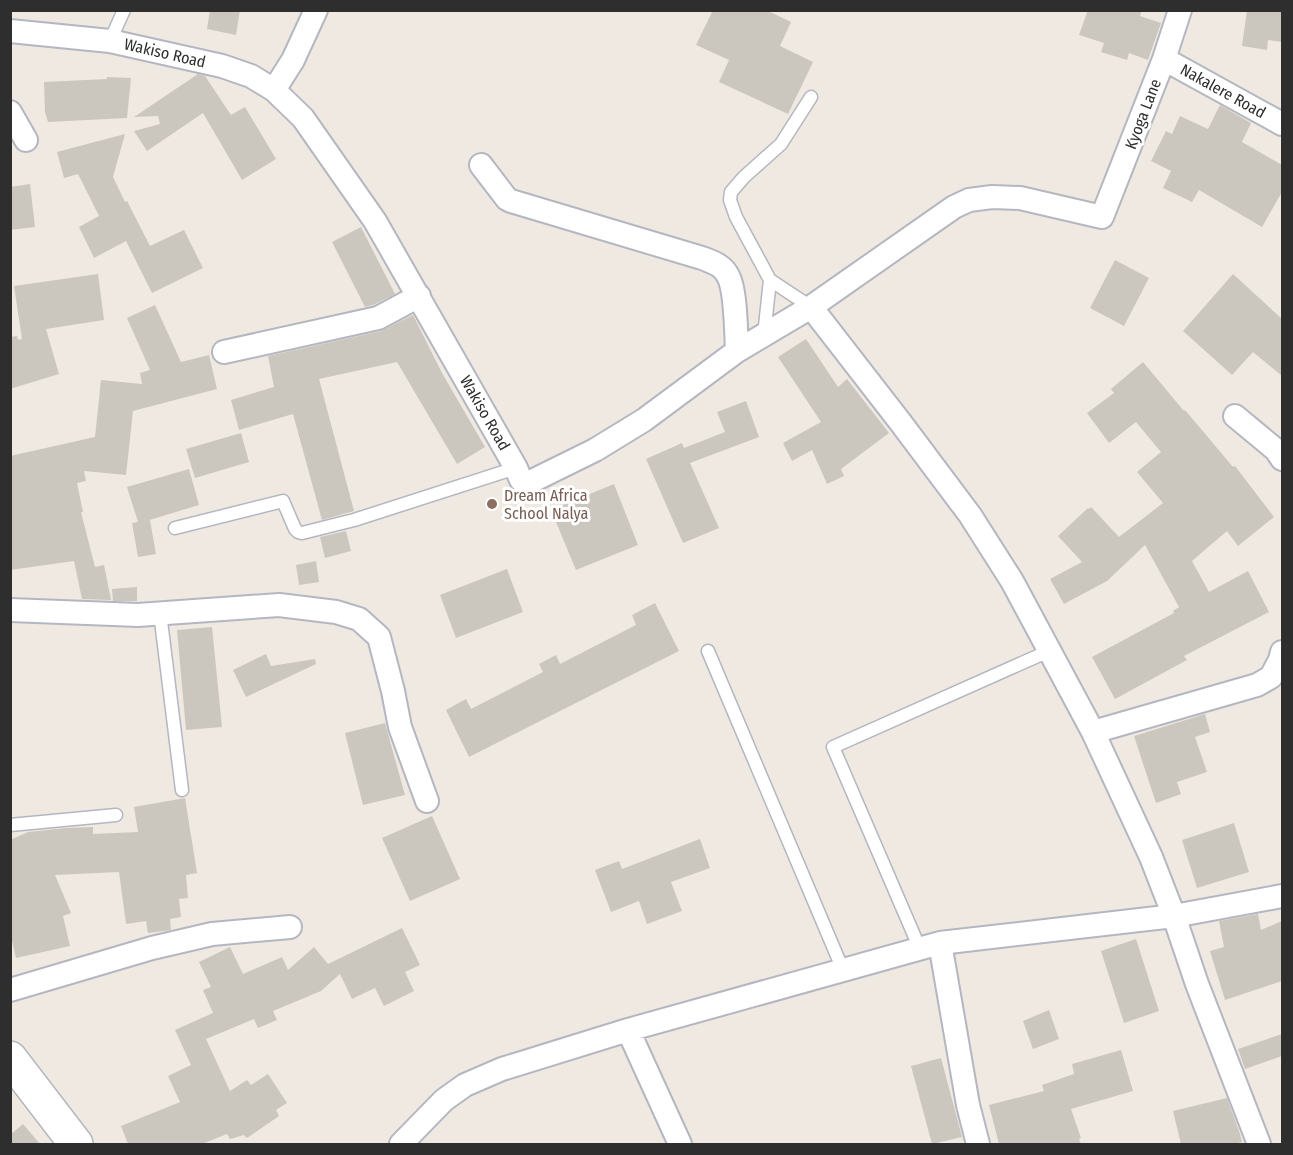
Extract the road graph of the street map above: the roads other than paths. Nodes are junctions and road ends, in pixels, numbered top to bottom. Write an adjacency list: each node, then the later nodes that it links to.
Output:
1 (124, 10): 5 (lane)
2 (316, 10): 7 (street)
3 (1180, 10): 6 (street, Kyoga Lane)
4 (10, 31): 5 (street, Wakiso Road)
5 (110, 41): 7 (street, Wakiso Road)
6 (1164, 59): 10 (street, Nakalere Road); 13 (street, Kyoga Lane)
7 (274, 90): 15 (street, Wakiso Road)
8 (811, 97): 14 (lane)
9 (10, 112): 11 (street)
10 (1282, 124)
11 (26, 140)
12 (481, 165): 18 (street)
13 (1102, 217): 16 (street, Wakiso Road)
14 (770, 280): 16 (lane); 17 (lane)
15 (418, 296): 19 (street); 22 (street, Wakiso Road)
16 (811, 307): 17 (street, Wakiso Road); 27 (street)
17 (764, 335): 18 (street, Wakiso Road)
18 (737, 351): 22 (street, Wakiso Road)
19 (224, 352)
20 (1235, 416): 21 (street)
21 (1282, 459)
22 (516, 468): 23 (lane)
23 (175, 528)
24 (10, 610): 25 (street)
25 (160, 613): 30 (lane); 31 (street)
26 (708, 651): 38 (lane)
27 (1049, 651): 29 (street); 37 (lane)
28 (1282, 652): 29 (street)
29 (1093, 732): 35 (street)
30 (182, 790)
31 (427, 801)
32 (116, 815): 33 (lane)
33 (10, 825)
34 (1282, 897): 35 (street)
35 (1174, 916): 37 (street); 46 (street)
36 (290, 927): 39 (street)
37 (930, 946): 38 (street); 45 (street)
38 (843, 970): 40 (street)
39 (10, 990)
40 (628, 1030): 43 (street); 44 (street)
41 (10, 1058): 42 (main road)
42 (76, 1144)
43 (401, 1144)
44 (680, 1144)
45 (978, 1144)
46 (1258, 1144)

